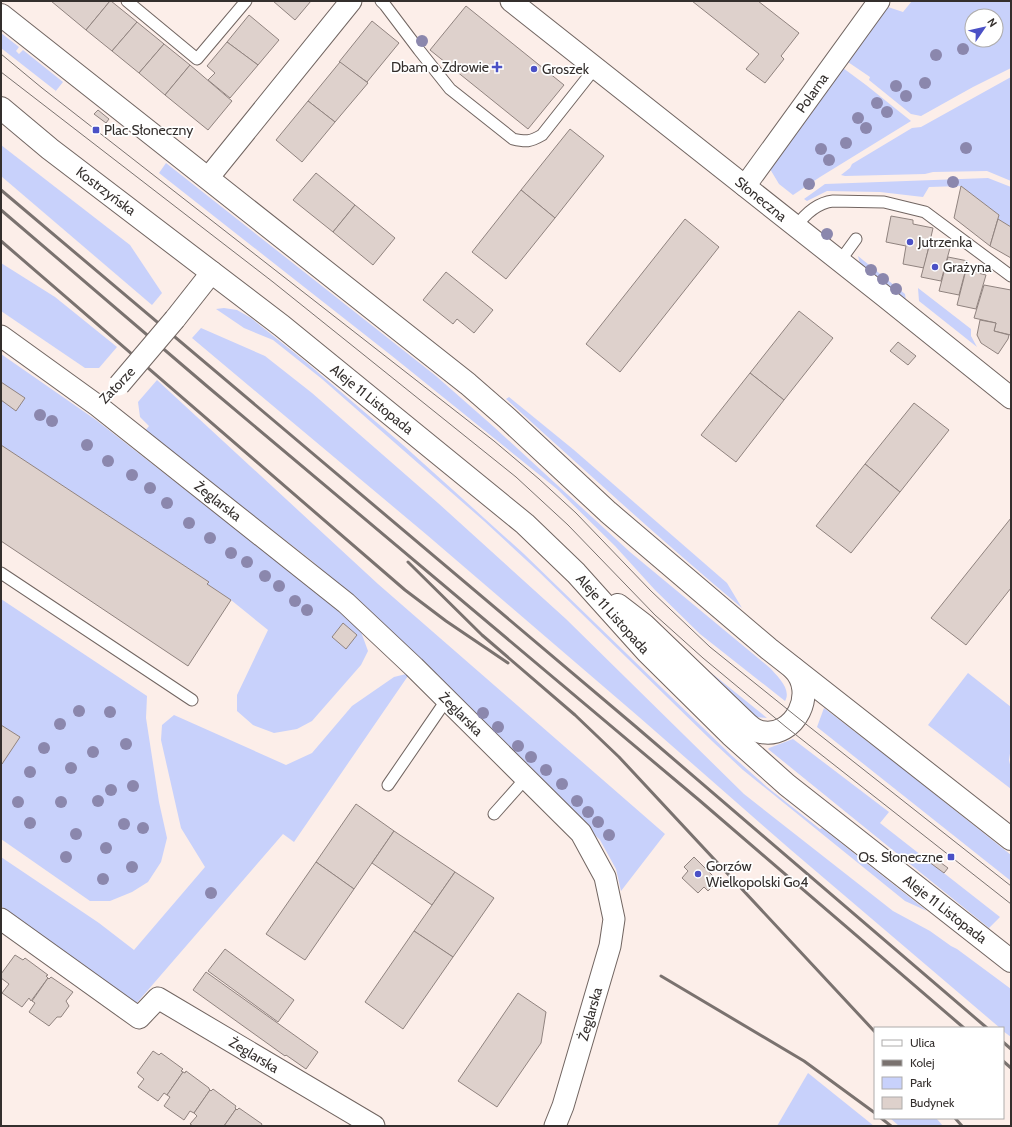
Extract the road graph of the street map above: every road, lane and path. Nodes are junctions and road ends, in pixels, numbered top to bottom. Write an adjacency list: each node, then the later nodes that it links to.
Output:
1 (127, 1): 2 (lane)
2 (246, 1)
3 (352, 1): 10 (street)
4 (381, 1): 8 (lane)
5 (511, 1): 8 (street, Słoneczna)
6 (879, 1): 11 (street, Polarna)
7 (1, 15): 10 (main road)
8 (595, 68): 11 (street, Słoneczna)
9 (1, 108): 15 (main road, Kostrzyńska)
10 (208, 178): 22 (main road)
11 (745, 186): 12 (street, Słoneczna)
12 (796, 227): 14 (street, Słoneczna); 16 (lane)
13 (856, 238): 14 (lane)
14 (840, 261): 18 (street, Słoneczna)
15 (212, 272): 19 (street, Zatorze, bridge); 21 (main road, Aleje 11 Listopada)
16 (1011, 276)
17 (1, 336): 19 (street, Zatorze)
18 (1011, 398)
19 (98, 406): 23 (street, Żeglarska)
20 (1, 573): 24 (lane)
21 (576, 573): 22 (main road); 30 (main road, Aleje 11 Listopada)
22 (790, 666): 28 (main road)
23 (447, 699): 25 (street, Żeglarska); 26 (lane)
24 (192, 700)
25 (526, 778): 27 (lane); 32 (street, Żeglarska)
26 (388, 785)
27 (494, 814)
28 (1011, 839)
29 (1, 919): 31 (street, Żeglarska)
30 (1011, 961)
31 (374, 1126)
32 (555, 1126)

